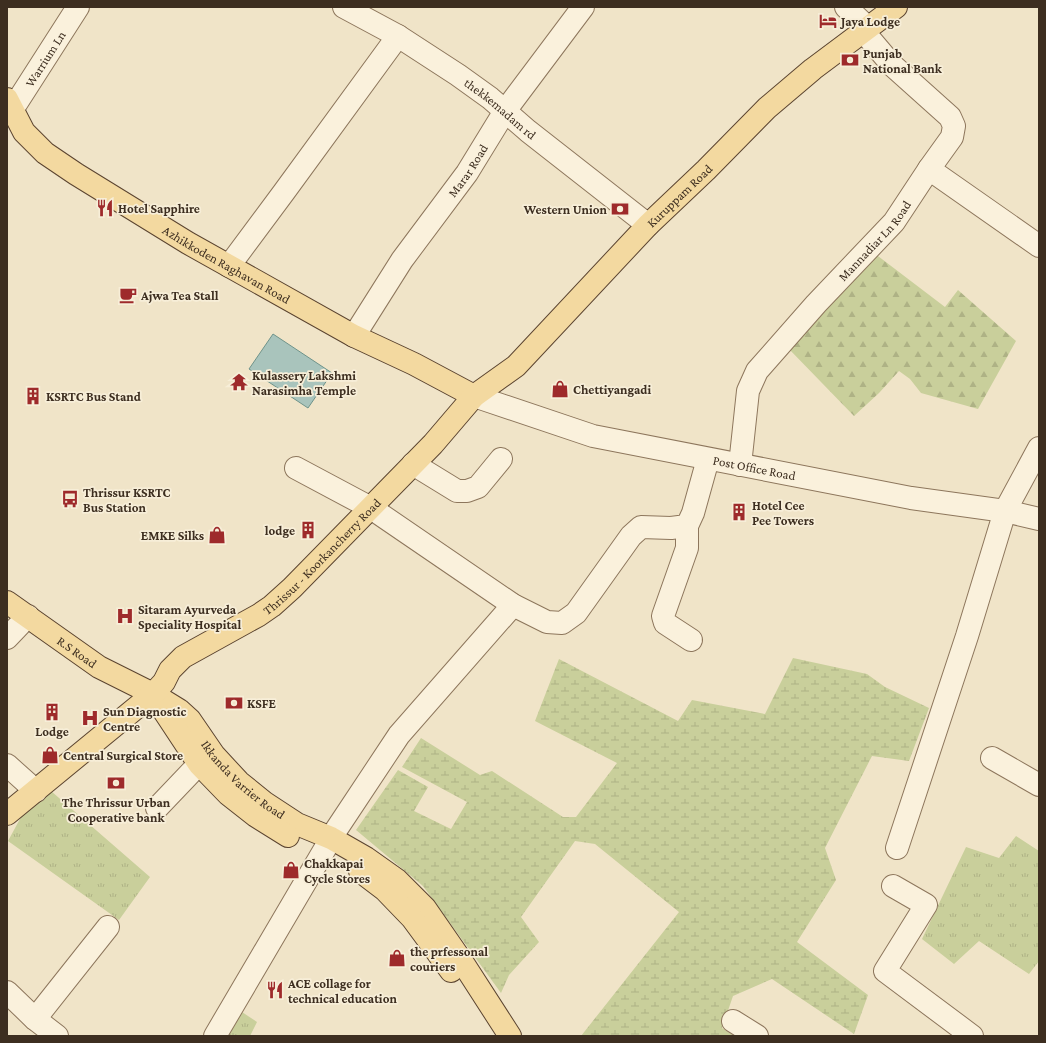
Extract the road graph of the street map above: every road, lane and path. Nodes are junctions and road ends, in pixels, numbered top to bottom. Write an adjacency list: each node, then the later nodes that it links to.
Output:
1 (78, 7): 8 (street, Warrium Ln)
2 (344, 7): 7 (street, thekkemadam rd)
3 (583, 7): 9 (street, Marar Road)
4 (846, 7): 6 (street, Mannadiar Ln Road)
5 (896, 7): 6 (main road, Kuruppam Road)
6 (866, 30): 12 (street, Mannadiar Ln Road); 13 (main road, Kuruppam Road)
7 (398, 36): 9 (street, thekkemadam rd); 15 (street)
8 (9, 108): 11 (main road, Azhikkoden Raghavan Road)
9 (505, 111): 13 (street, thekkemadam rd); 16 (street, Marar Road)
10 (7, 138): 11 (main road)
11 (45, 153): 15 (main road, Azhikkoden Raghavan Road)
12 (929, 169): 14 (street); 22 (street, Mannadiar Ln Road)
13 (648, 225): 17 (main road, Kuruppam Road)
14 (1039, 246)
15 (228, 266): 16 (main road, Azhikkoden Raghavan Road)
16 (354, 336): 17 (main road, Azhikkoden Raghavan Road)
17 (474, 396): 20 (street, Post Office Road); 21 (main road, Thrissur - Koorkancherry Road)
18 (1039, 448): 25 (street)
19 (501, 459): 21 (street)
20 (708, 459): 22 (street, Post Office Road); 27 (street)
21 (413, 464): 24 (main road, Thrissur - Koorkancherry Road)
22 (740, 465): 25 (street, Post Office Road)
23 (296, 468): 24 (street)
24 (371, 508): 29 (street); 33 (main road, Thrissur - Koorkancherry Road)
25 (1005, 511): 26 (street, Post Office Road); 42 (street)
26 (1039, 519)
27 (687, 526): 29 (street); 32 (street)
28 (7, 602): 30 (main road, R.S Road)
29 (513, 605): 41 (street)
30 (28, 616): 31 (street); 33 (main road, R.S Road)
31 (7, 638)
32 (691, 640)
33 (153, 694): 35 (main road, Ikkanda Varrier Road); 38 (main road, Thrissur - Koorkancherry Road); 41 (main road, Ikkanda Varrier Road)
34 (992, 758): 37 (street)
35 (199, 764): 39 (street); 41 (main road, Ikkanda Varrier Road)
36 (7, 765): 38 (street)
37 (1039, 784)
38 (36, 790): 40 (main road, Thrissur - Koorkancherry Road)
39 (157, 808)
40 (7, 814)
41 (327, 845): 49 (street); 50 (main road, Ikkanda Varrier Road); 51 (main road, Ikkanda Varrier Road)
42 (897, 848)
43 (893, 886): 53 (street)
44 (108, 927): 46 (street)
45 (7, 992): 46 (street)
46 (35, 1019): 48 (street)
47 (733, 1021): 52 (street)
48 (57, 1036)
49 (215, 1036)
50 (492, 1036)
51 (510, 1036)
52 (758, 1036)
53 (972, 1036)

